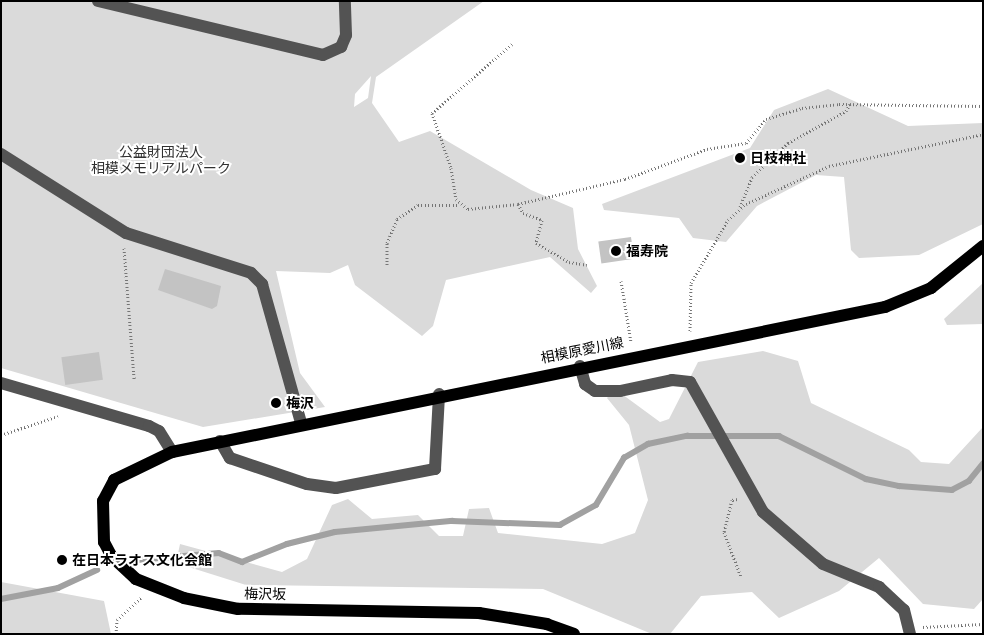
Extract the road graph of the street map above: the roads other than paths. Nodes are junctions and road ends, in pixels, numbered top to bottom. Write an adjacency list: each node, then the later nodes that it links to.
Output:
1 (98, 1): 2 (street)
2 (344, 1)
3 (1, 154): 8 (street)
4 (983, 246): 5 (main road, 相模原愛川線)
5 (580, 366): 7 (main road, 相模原愛川線); 11 (street)
6 (1, 383): 10 (street)
7 (439, 394): 8 (main road, 相模原愛川線); 9 (street)
8 (301, 423): 9 (main road, 相模原愛川線)
9 (220, 441): 10 (main road, 相模原愛川線)
10 (172, 452): 12 (main road, 梅沢坂)
11 (910, 631)
12 (574, 634)

